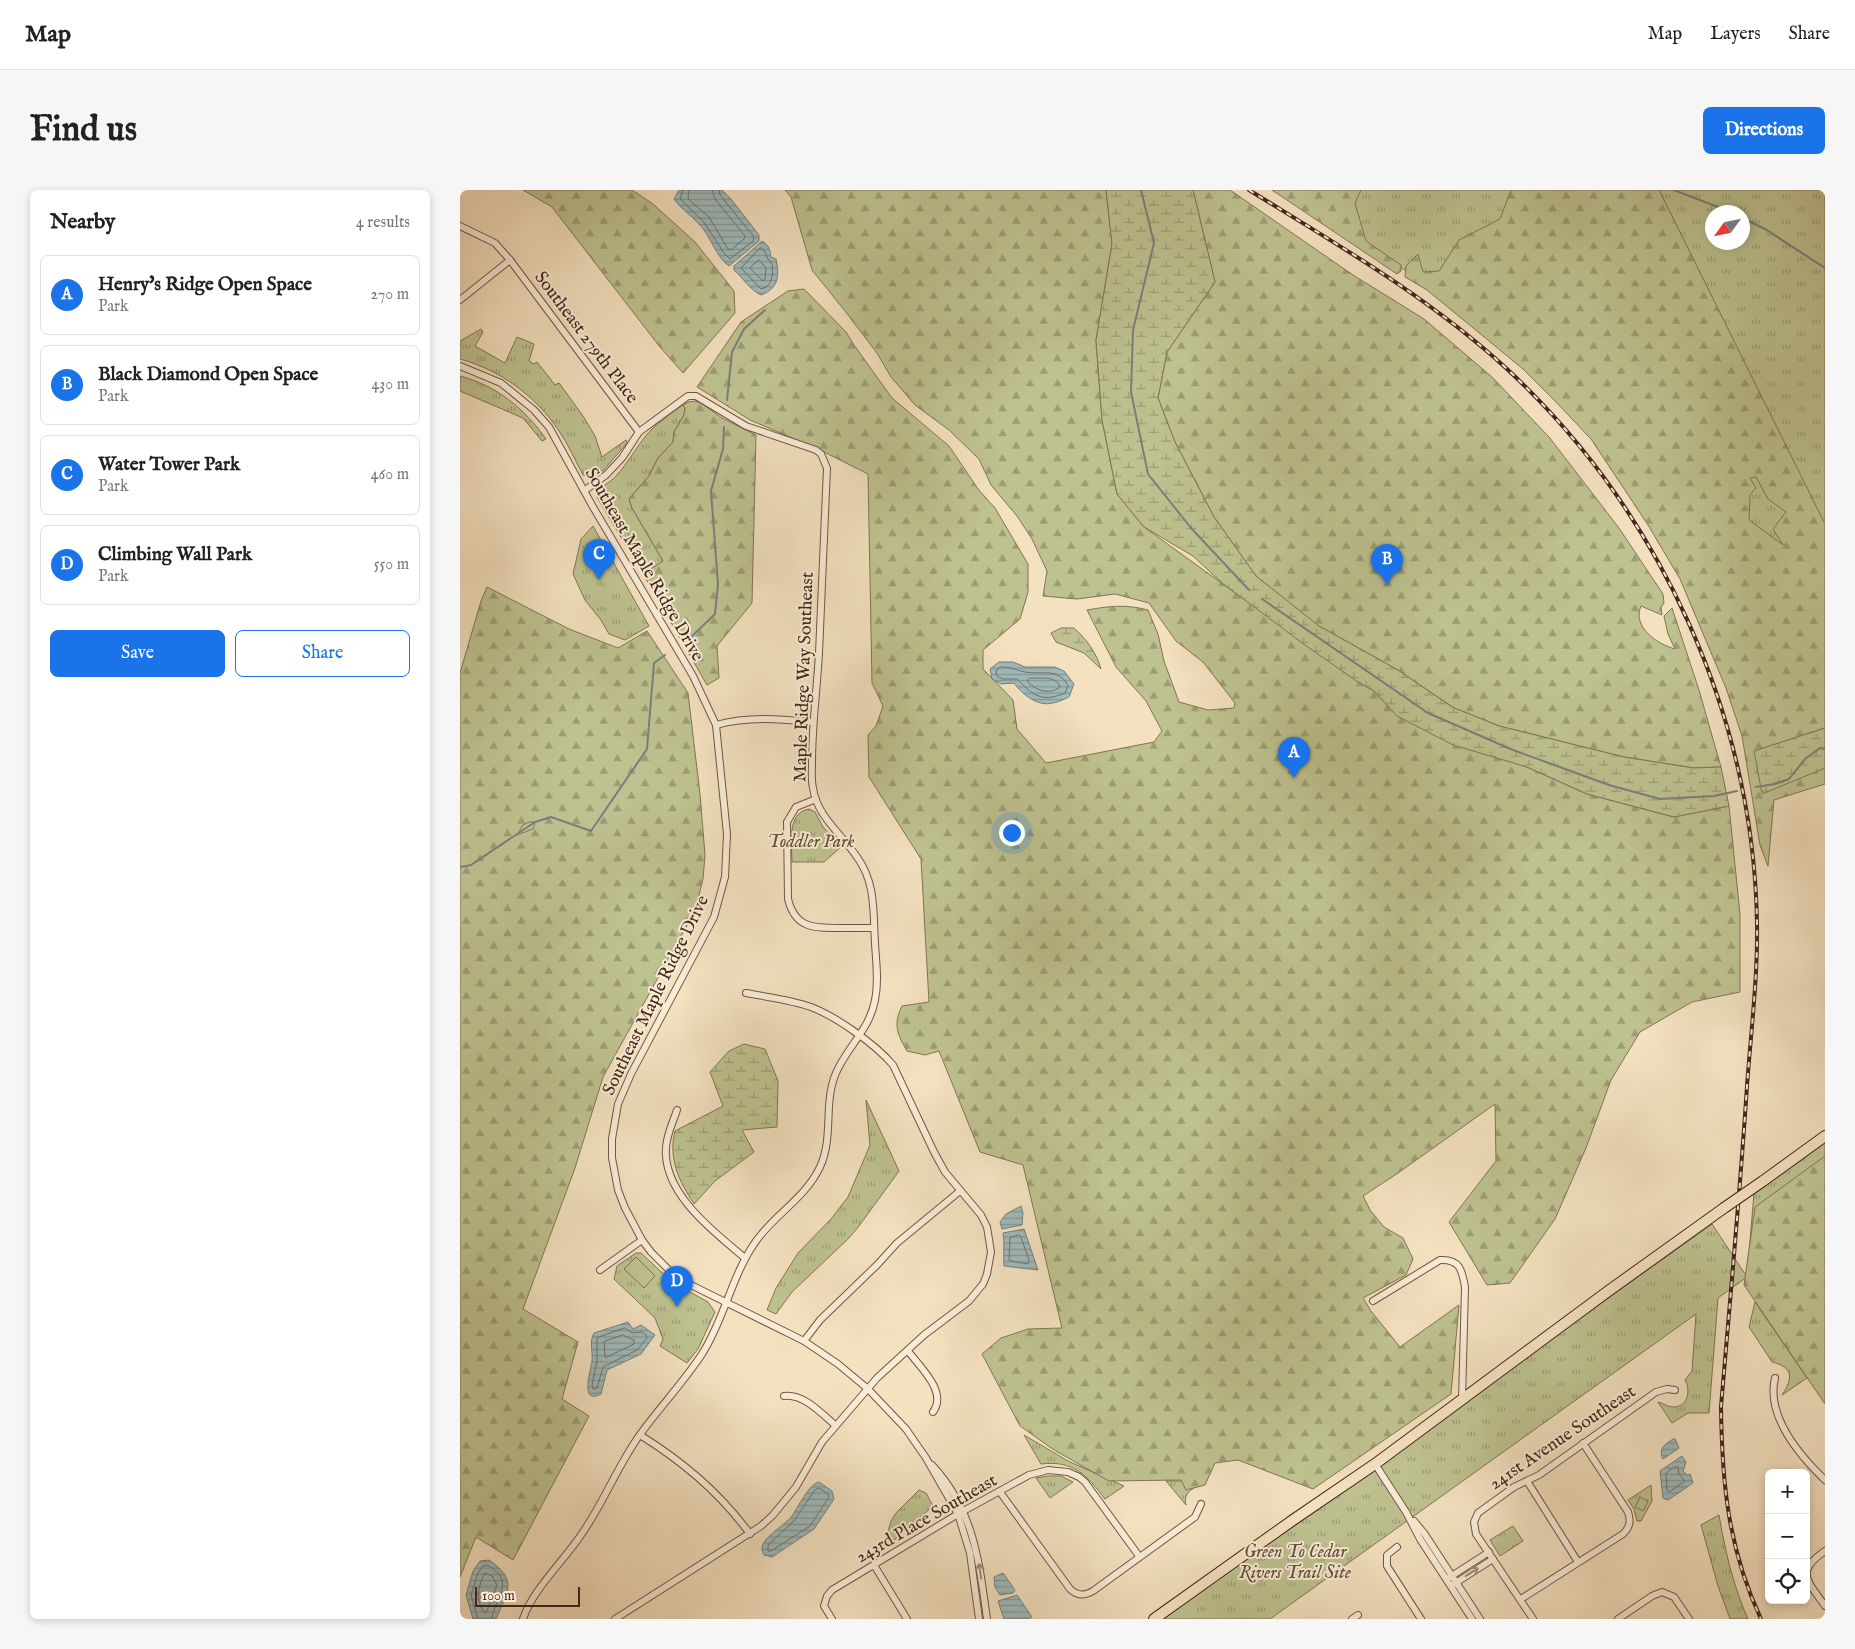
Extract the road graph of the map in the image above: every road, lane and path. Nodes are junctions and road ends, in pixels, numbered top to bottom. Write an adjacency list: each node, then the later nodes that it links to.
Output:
1 (460, 226): 2 (street, Southeast 279th Place)
2 (510, 260): 3 (street); 5 (street, Southeast 279th Place)
3 (460, 300)
4 (460, 366): 6 (street, Southeast Maple Ridge Drive)
5 (639, 432): 6 (street); 7 (street, Maple Ridge Way Southeast)
6 (584, 490): 8 (street, Southeast Maple Ridge Drive)
7 (813, 722): 8 (street); 9 (street, Maple Ridge Way Southeast)
8 (716, 725): 16 (street, Southeast Maple Ridge Drive)
9 (816, 799): 10 (street, Maple Ridge Way Southeast); 10 (street)
10 (874, 928): 12 (street, Maple Ridge Way Southeast)
11 (746, 993): 12 (street)
12 (860, 1036): 15 (street); 17 (street, Maple Ridge Way Southeast)
13 (677, 1110): 17 (street)
14 (1825, 1136): 27 (main road, bridge)
15 (960, 1192): 21 (street); 22 (street)
16 (642, 1240): 18 (street); 20 (street, Southeast Maple Ridge Drive)
17 (745, 1258): 20 (street, Maple Ridge Way Southeast)
18 (600, 1270)
19 (1373, 1301): 27 (street)
20 (727, 1302): 21 (street, Southeast Maple Ridge Drive); 30 (street, Maple Ridge Way Southeast)
21 (804, 1340): 24 (street, Southeast Maple Ridge Drive)
22 (908, 1351): 24 (street); 28 (street)
23 (1775, 1378): 33 (street)
24 (868, 1389): 29 (street); 37 (street, Southeast Maple Ridge Drive)
25 (1675, 1390): 31 (street, 241st Avenue Southeast)
26 (784, 1396): 29 (street)
27 (1462, 1401): 32 (main road)
28 (933, 1412)
29 (835, 1425): 38 (street)
30 (640, 1435): 38 (street); 52 (street, Maple Ridge Way Southeast)
31 (1583, 1443): 34 (street, 241st Avenue Southeast); 44 (street)
32 (1375, 1464): 47 (street); 58 (main road)
33 (1825, 1480)
34 (1527, 1481): 41 (street, 241st Avenue Southeast); 44 (street)
35 (1000, 1492): 37 (street, 243rd Place Southeast); 42 (street, 243rd Place Southeast); 42 (street)
36 (1201, 1504): 42 (street)
37 (961, 1513): 46 (street, 243rd Place Southeast); 56 (street, Southeast Maple Ridge Drive); 57 (street, Southeast Maple Ridge Drive, one-way to 37)
38 (750, 1534): 53 (street)
39 (1397, 1547): 59 (street)
40 (1825, 1551): 45 (street)
41 (1489, 1552): 43 (street); 47 (street)
42 (1139, 1556)
43 (1493, 1558): 49 (street, one-way to 43); 50 (street)
44 (1578, 1562): 50 (street)
45 (1810, 1563)
46 (874, 1565): 54 (street, 243rd Place Southeast); 55 (street)
47 (1449, 1578): 49 (street)
48 (1810, 1583): 51 (street)
49 (1454, 1585): 60 (street); 61 (street)
50 (1521, 1599): 62 (street)
51 (1825, 1606)
52 (523, 1619)
53 (615, 1619)
54 (832, 1619)
55 (907, 1619)
56 (979, 1619)
57 (987, 1619)
58 (1154, 1619)
59 (1421, 1619)
60 (1472, 1619)
61 (1480, 1619)
62 (1533, 1619)
63 (1618, 1619): 64 (street)
64 (1689, 1619)

